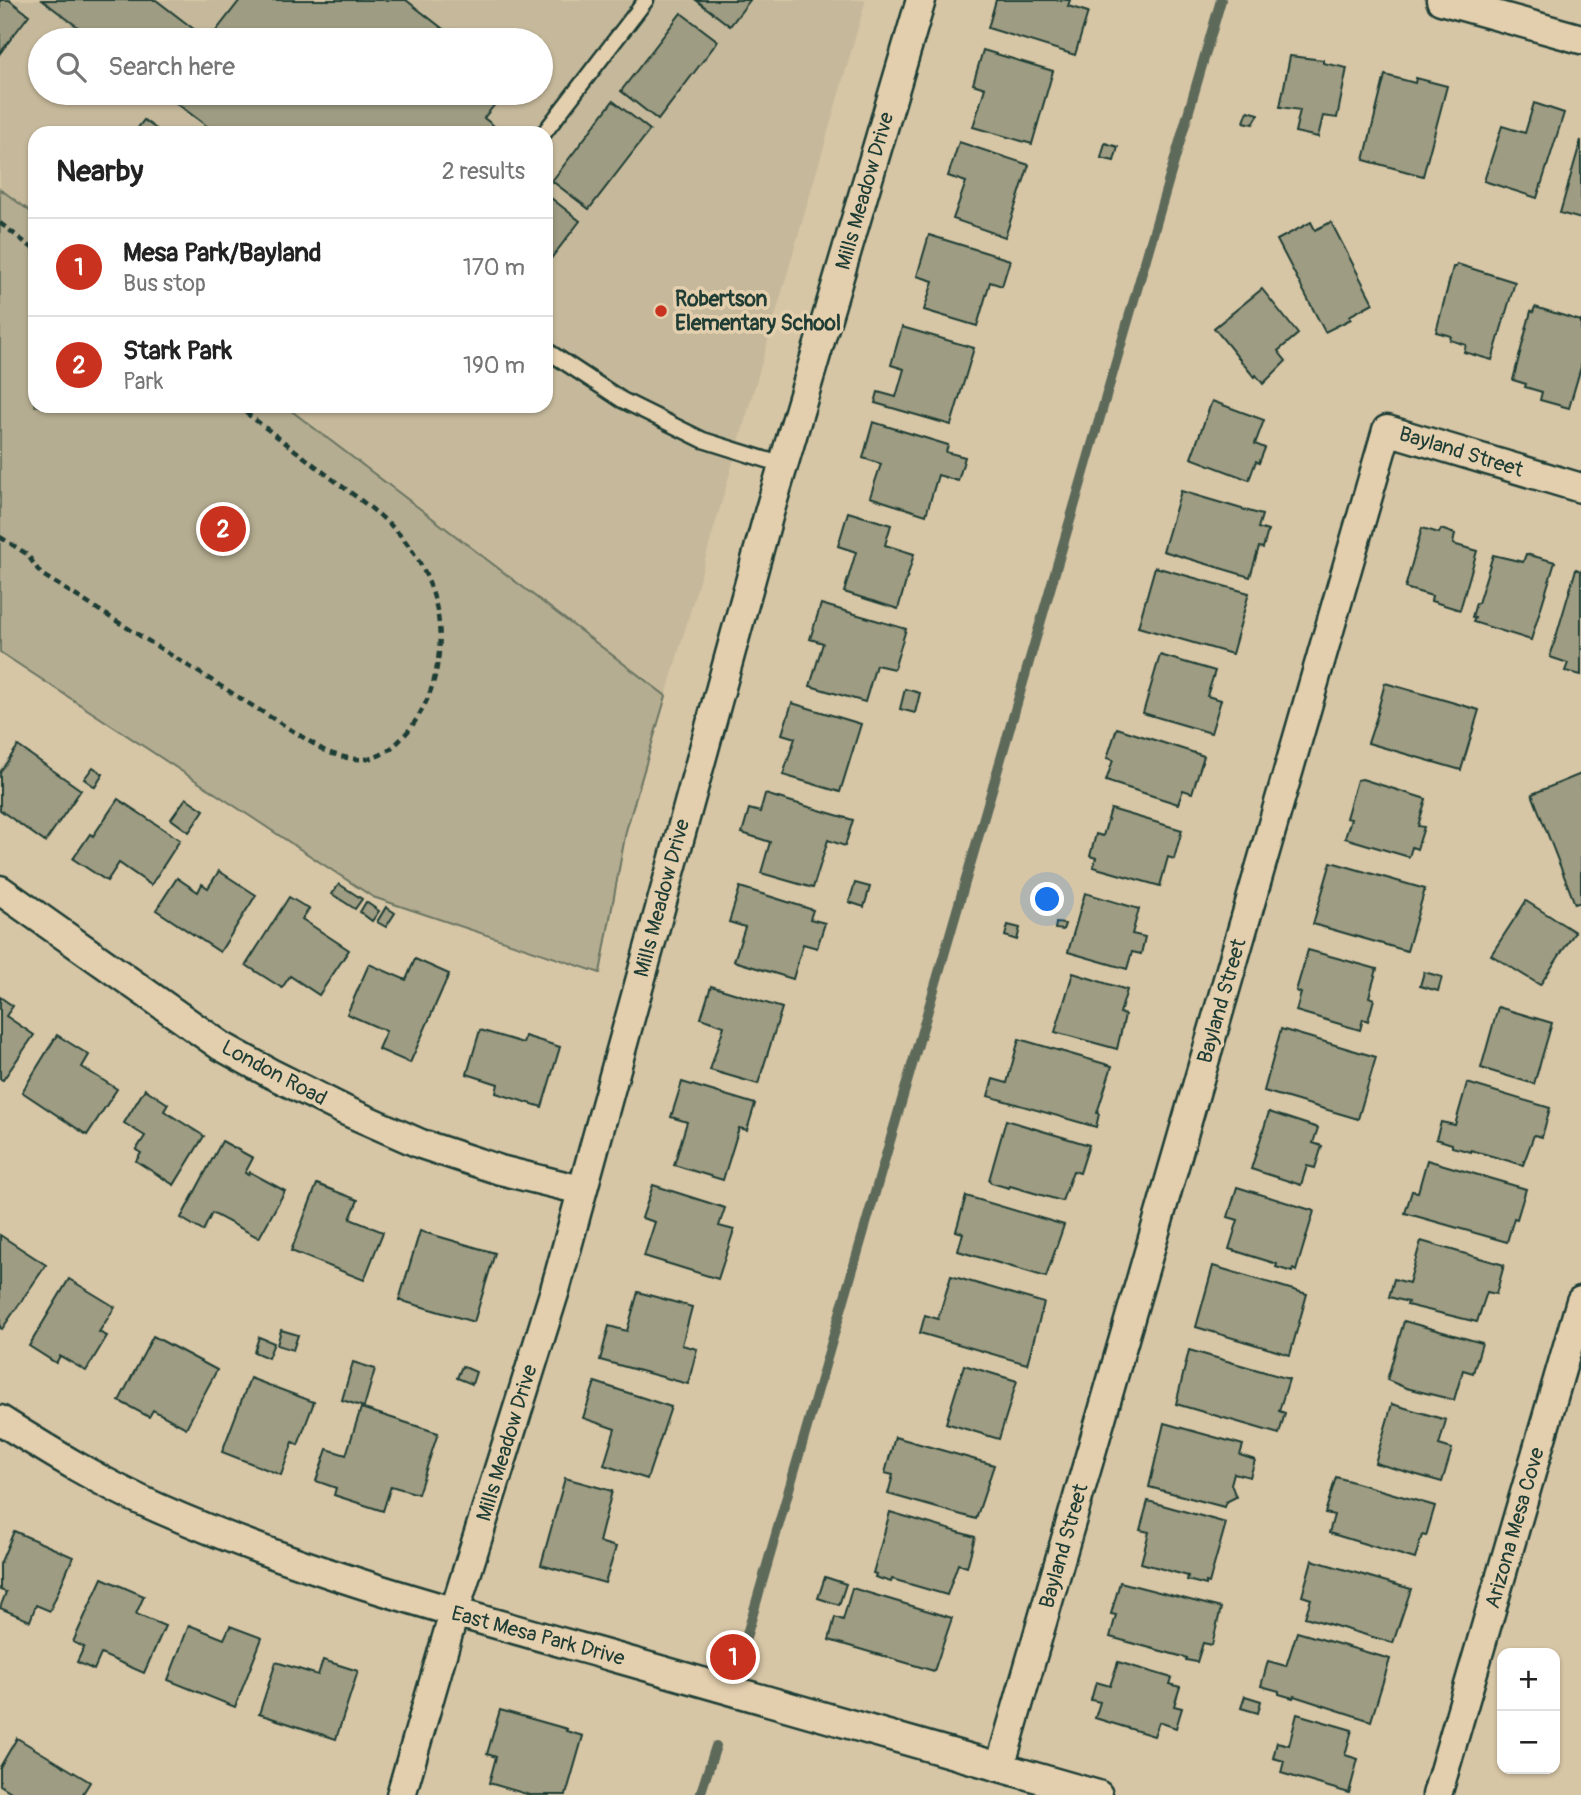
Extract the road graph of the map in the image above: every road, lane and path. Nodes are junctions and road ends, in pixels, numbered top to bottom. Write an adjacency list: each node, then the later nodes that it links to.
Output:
1 (646, 0): 5 (lane)
2 (922, 0): 10 (street, Mills Meadow Drive)
3 (1441, 0): 4 (street)
4 (1581, 39)
5 (549, 126)
6 (0, 223): 7 (path)
7 (28, 245)
8 (553, 355): 10 (lane)
9 (246, 413): 12 (path)
10 (783, 465): 14 (street, Mills Meadow Drive)
11 (1581, 488): 18 (street, Bayland Street)
12 (0, 537)
13 (0, 890): 14 (street, London Road)
14 (581, 1191): 17 (street, Mills Meadow Drive)
15 (1581, 1301): 21 (street, Arizona Mesa Cove)
16 (0, 1420): 17 (street, East Mesa Park Drive)
17 (454, 1613): 18 (street, East Mesa Park Drive); 19 (street, Mills Meadow Drive)
18 (1000, 1767): 20 (street, East Mesa Park Drive)
19 (401, 1795)
20 (1098, 1795)
21 (1437, 1795)

